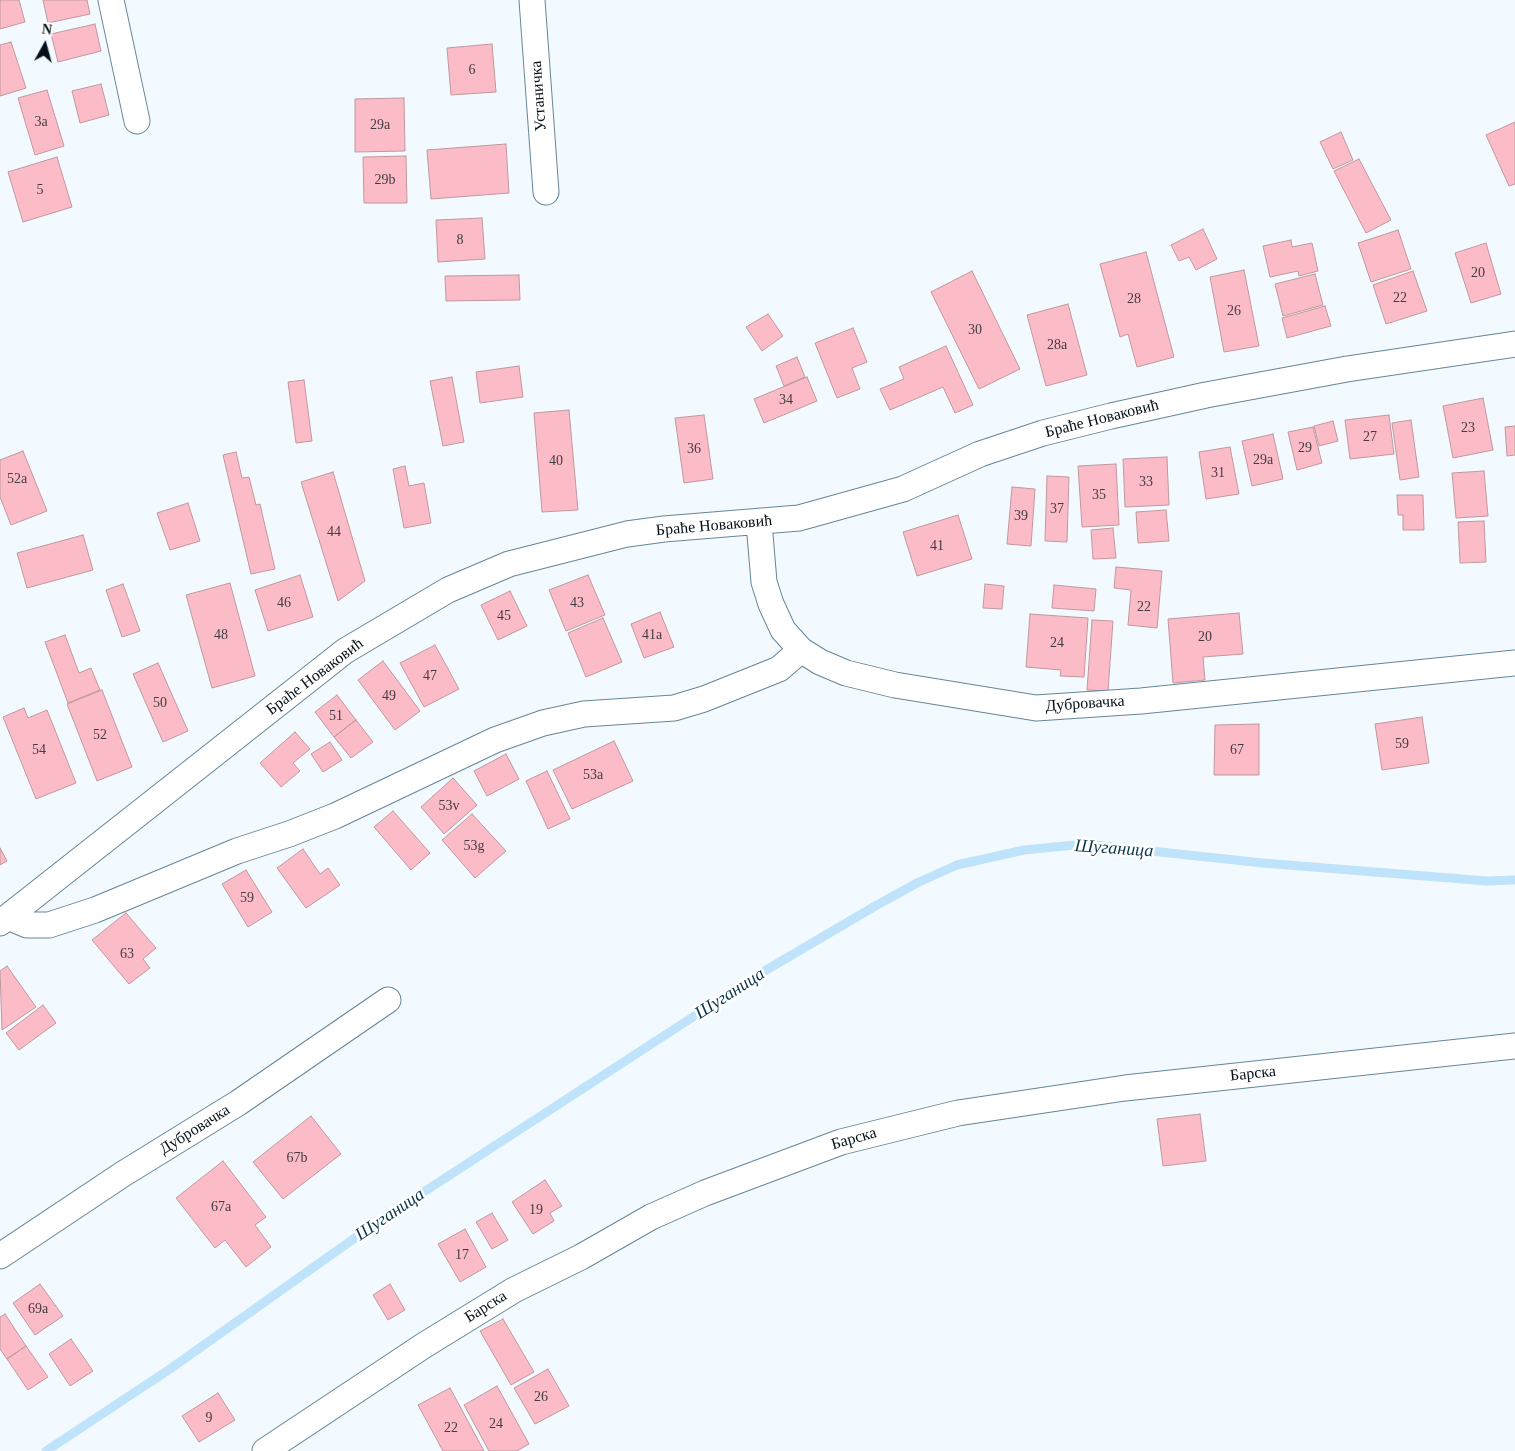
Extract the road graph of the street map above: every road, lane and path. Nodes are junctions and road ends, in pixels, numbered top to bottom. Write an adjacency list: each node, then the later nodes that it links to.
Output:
1 (111, 0): 3 (street)
2 (532, 0): 4 (street, Устаничка)
3 (137, 120)
4 (546, 192)
5 (1515, 344): 6 (street, Браће Новаковић)
6 (758, 523): 7 (street, Дубровачка); 9 (street, Браће Новаковић)
7 (801, 650): 8 (street, Дубровачка); 9 (street, Браће Новаковић)
8 (1515, 663)
9 (4, 920)
10 (388, 1000): 12 (street, Дубровачка)
11 (1515, 1046): 13 (street, Барска)
12 (0, 1256)
13 (266, 1451)

